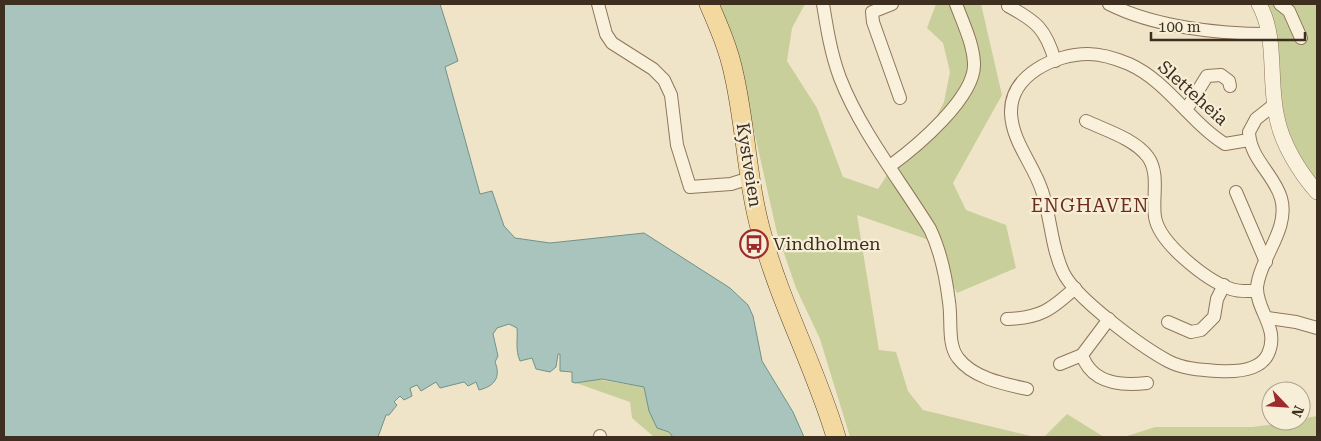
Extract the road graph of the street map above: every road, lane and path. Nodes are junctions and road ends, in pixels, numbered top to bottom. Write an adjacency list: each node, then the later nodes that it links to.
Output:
1 (598, 4): 20 (street)
2 (709, 4): 20 (main road, Kystveien)
3 (823, 4): 19 (street)
4 (892, 4): 14 (street)
5 (956, 4): 19 (street)
6 (1109, 4): 10 (street)
7 (1259, 4): 10 (street)
8 (1280, 4): 11 (street)
9 (1008, 6): 12 (street)
10 (1269, 34): 15 (street)
11 (1301, 38)
12 (1055, 61): 16 (street, Sletteheia); 25 (street, Sletteheia)
13 (1230, 86): 16 (street)
14 (900, 98)
15 (1275, 104): 18 (street, Sletteheia); 22 (street)
16 (1186, 110): 18 (street, Sletteheia)
17 (1086, 121): 24 (street)
18 (1249, 140): 23 (street)
19 (890, 166): 35 (street)
20 (750, 178): 36 (main road, Kystveien)
21 (1236, 192): 23 (street)
22 (1317, 192)
23 (1266, 262): 26 (street)
24 (1224, 285): 26 (street); 30 (street)
25 (1075, 288): 28 (street); 29 (street, Sletteheia)
26 (1257, 291): 27 (street, Sletteheia)
27 (1268, 318): 29 (street, Sletteheia); 31 (street)
28 (1007, 319)
29 (1109, 319): 32 (street)
30 (1168, 322)
31 (1317, 328)
32 (1082, 355): 33 (street); 34 (street)
33 (1060, 364)
34 (1147, 383)
35 (1027, 389)
36 (836, 437)

